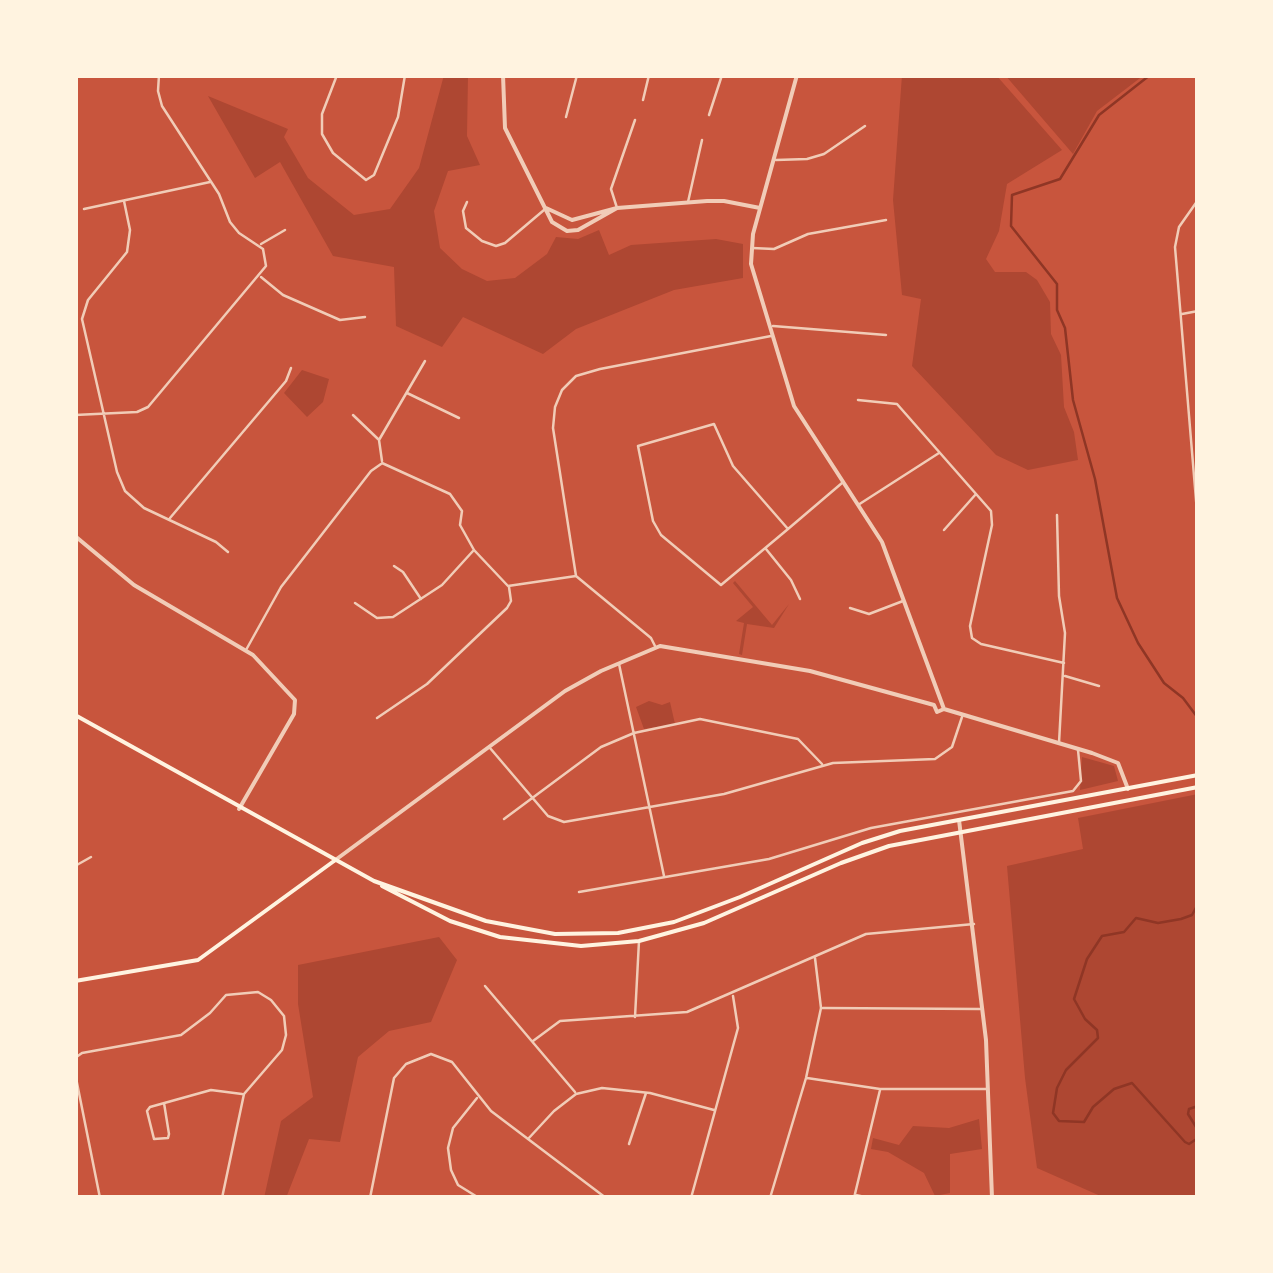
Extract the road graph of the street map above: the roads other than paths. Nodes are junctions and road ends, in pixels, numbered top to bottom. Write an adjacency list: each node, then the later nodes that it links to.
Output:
1 (159, 75): 16 (street)
2 (337, 75): 3 (street)
3 (405, 75)
4 (503, 75): 21 (street)
5 (577, 75): 11 (street)
6 (649, 75): 9 (street)
7 (722, 75): 10 (street)
8 (797, 75): 15 (street)
9 (643, 100)
10 (709, 115)
11 (566, 117)
12 (636, 120): 22 (street)
13 (865, 126): 15 (street)
14 (702, 140): 20 (street)
15 (774, 160): 23 (street)
16 (212, 182): 18 (street); 27 (street)
17 (1198, 200): 31 (street)
18 (124, 201): 24 (street); 40 (street)
19 (467, 202): 21 (street)
20 (688, 202): 22 (street); 23 (street)
21 (546, 208): 22 (street); 22 (street)
22 (616, 208)
23 (760, 208): 28 (street)
24 (84, 209)
25 (886, 220): 28 (street)
26 (285, 230): 27 (street)
27 (259, 245): 29 (street)
28 (751, 248): 33 (street)
29 (260, 276): 32 (street); 40 (street)
30 (1198, 310): 31 (street)
31 (1180, 314): 52 (street)
32 (365, 317)
33 (770, 326): 34 (street); 35 (street)
34 (886, 335)
35 (773, 336): 47 (street); 60 (street)
36 (426, 360): 38 (street)
37 (291, 368): 51 (street)
38 (406, 392): 43 (street); 44 (street)
39 (858, 400): 45 (street)
40 (102, 413): 42 (street); 51 (street)
41 (354, 415): 44 (street)
42 (75, 416)
43 (459, 418)
44 (379, 440): 46 (street)
45 (940, 452): 48 (street); 49 (street)
46 (382, 463): 57 (street); 68 (street)
47 (843, 482): 49 (street); 53 (street)
48 (976, 493): 54 (street); 70 (street)
49 (858, 505): 64 (street)
50 (1057, 515): 70 (street)
51 (168, 520): 58 (street)
52 (1198, 524)
53 (788, 529): 56 (street); 56 (street)
54 (944, 530)
55 (75, 536): 68 (street)
56 (764, 548): 63 (street)
57 (474, 550): 61 (street); 62 (street)
58 (228, 552)
59 (394, 566): 62 (street)
60 (576, 576): 61 (street); 67 (street)
61 (508, 586): 76 (street)
62 (421, 599): 65 (street)
63 (800, 599)
64 (904, 600): 66 (street); 73 (street)
65 (355, 603)
66 (850, 608)
67 (656, 647): 69 (street); 73 (street)
68 (246, 650): 88 (street)
69 (618, 663): 77 (street); 79 (street)
70 (1064, 663): 71 (street)
71 (1064, 676): 72 (street); 78 (street)
72 (1100, 686)
73 (937, 703): 75 (street)
74 (75, 715): 88 (main road)
75 (962, 716): 78 (street); 81 (street)
76 (376, 718)
77 (634, 733): 81 (street); 85 (street); 87 (street)
78 (1060, 744): 80 (street)
79 (489, 748): 85 (street); 93 (street)
80 (1078, 749): 84 (street); 95 (street)
81 (824, 766): 87 (street)
82 (1198, 775): 84 (main road)
83 (1198, 787): 86 (main road)
84 (1128, 789): 86 (street); 90 (main road)
85 (533, 798): 87 (street); 89 (street)
86 (1131, 800): 91 (main road)
87 (650, 806): 95 (street)
88 (239, 809): 93 (main road)
89 (504, 819)
90 (959, 820): 91 (street); 96 (main road)
91 (961, 831): 98 (street); 99 (main road)
92 (92, 857): 94 (street)
93 (334, 861): 96 (main road); 101 (main road)
94 (75, 866)
95 (664, 877): 97 (street)
96 (374, 881): 99 (main road)
97 (579, 892)
98 (974, 924): 100 (street); 105 (street)
99 (639, 941): 106 (street)
100 (815, 958): 103 (street); 104 (street)
101 (75, 981)
102 (485, 986): 107 (street)
103 (733, 993): 106 (street); 118 (street)
104 (821, 1008): 105 (street); 110 (street)
105 (983, 1009): 112 (street)
106 (635, 1018): 107 (street)
107 (533, 1041): 115 (street)
108 (75, 1058): 114 (street)
109 (75, 1073): 122 (street)
110 (806, 1078): 111 (street); 128 (street)
111 (880, 1089): 112 (street); 121 (street)
112 (989, 1089): 130 (street)
113 (646, 1093): 115 (street); 118 (street); 120 (street)
114 (244, 1094): 117 (street); 123 (street)
115 (576, 1094): 119 (street)
116 (478, 1097): 119 (street); 124 (street); 125 (street)
117 (164, 1103): 117 (street)
118 (716, 1110): 127 (street)
119 (527, 1140): 126 (street)
120 (629, 1144)
121 (854, 1196): 129 (street)
122 (100, 1198)
123 (222, 1198)
124 (370, 1198)
125 (479, 1198)
126 (606, 1198)
127 (691, 1198)
128 (770, 1198)
129 (869, 1198)
130 (992, 1198)

